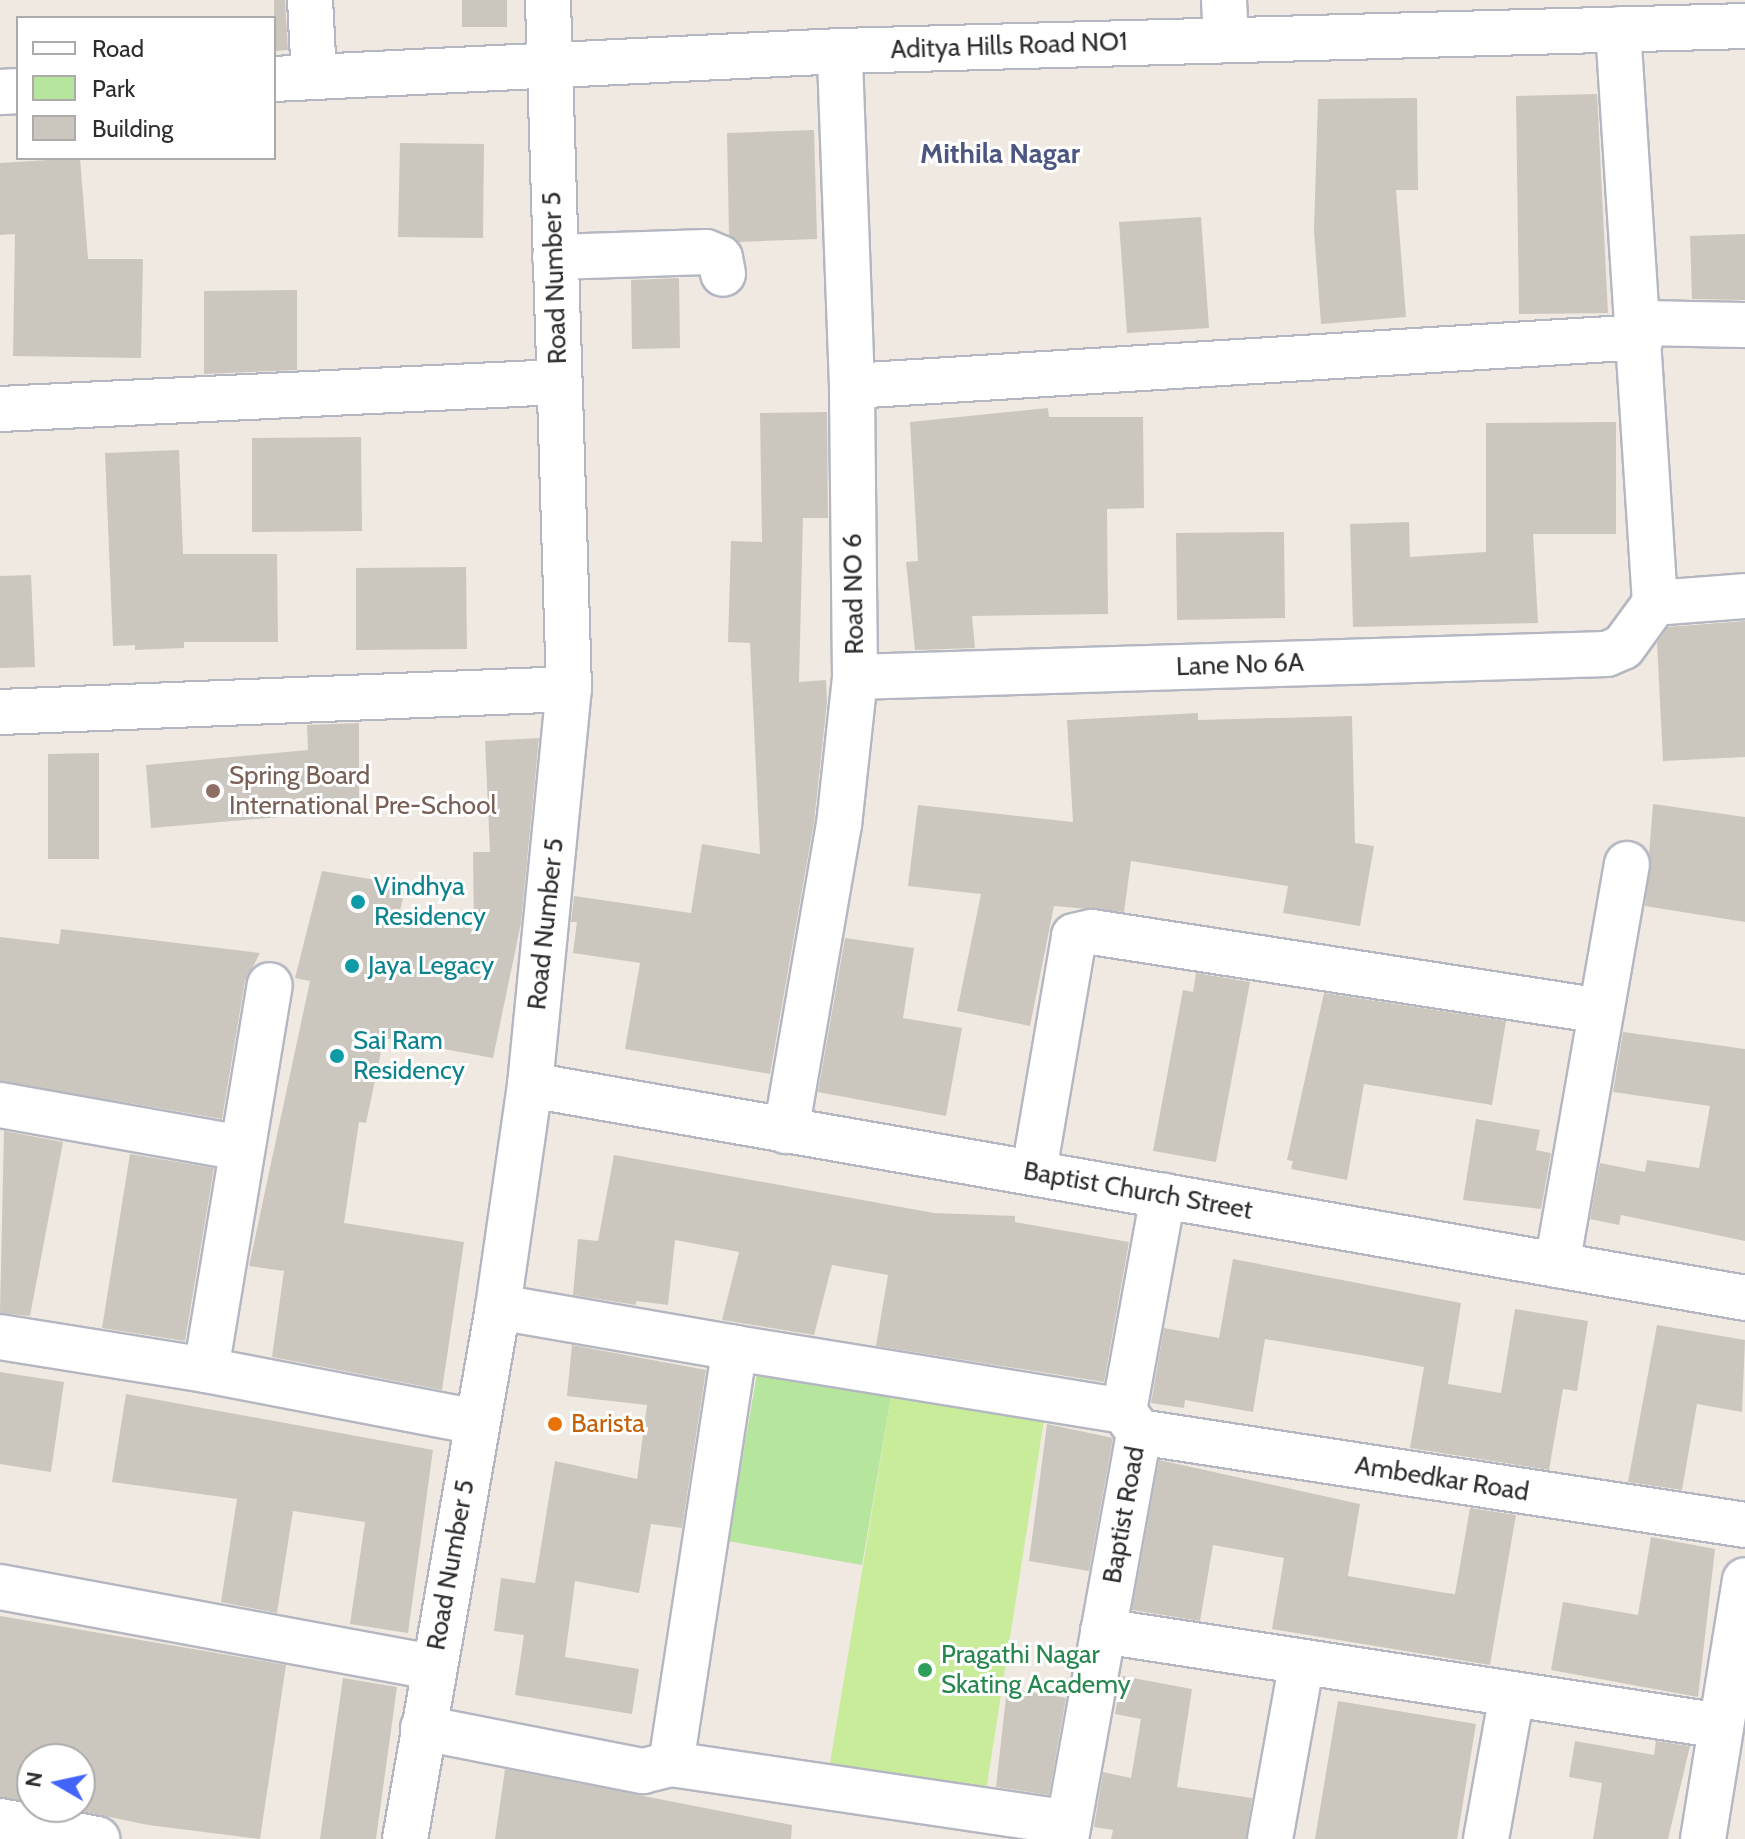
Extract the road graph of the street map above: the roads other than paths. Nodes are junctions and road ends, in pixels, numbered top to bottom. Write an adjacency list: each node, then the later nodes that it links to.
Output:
1 (310, 0): 8 (street)
2 (548, 0): 7 (street, Road Number 5)
3 (1225, 20): 5 (street, Aditya Hills Road NO1); 6 (street, Aditya Hills Road NO1)
4 (1745, 26): 5 (street, Aditya Hills Road NO1)
5 (1618, 29): 12 (street)
6 (840, 51): 7 (street, Aditya Hills Road NO1); 14 (street, Road NO 6)
7 (549, 69): 8 (street, Aditya Hills Road NO1); 9 (street, Road Number 5)
8 (294, 78)
9 (555, 257): 10 (street); 13 (street, Road Number 5)
10 (723, 274)
11 (1745, 325): 12 (street)
12 (1640, 330): 14 (street); 17 (street)
13 (558, 382): 15 (street); 19 (street, Road Number 5)
14 (852, 386): 18 (street, Road NO 6)
15 (0, 409)
16 (1745, 596): 17 (street)
17 (1655, 603): 18 (street, Lane No 6A)
18 (855, 677): 26 (street, Road NO 6)
19 (569, 689): 20 (street); 24 (street, Road Number 5)
20 (0, 712)
21 (1627, 864): 23 (street)
22 (270, 985): 27 (street)
23 (1601, 1011): 28 (street); 30 (street)
24 (530, 1085): 26 (street, Baptist Church Street); 32 (street, Road Number 5)
25 (0, 1105): 27 (street)
26 (786, 1131): 28 (street, Baptist Church Street)
27 (242, 1148): 35 (street)
28 (1034, 1171): 29 (street, Baptist Church Street)
29 (1163, 1196): 30 (street, Baptist Church Street); 37 (street, Baptist Road)
30 (1557, 1265): 31 (street, Baptist Church Street)
31 (1745, 1298)
32 (498, 1307): 34 (street, Ambedkar Road); 36 (street, Road Number 5)
33 (0, 1337): 35 (street)
34 (735, 1348): 37 (street, Ambedkar Road); 47 (street)
35 (206, 1370): 36 (street)
36 (475, 1422): 43 (street, Road Number 5)
37 (1131, 1422): 38 (street, Ambedkar Road); 41 (street, Baptist Road)
38 (1745, 1525)
39 (1745, 1580): 45 (street)
40 (0, 1587): 43 (street)
41 (1103, 1631): 42 (street); 49 (street, Baptist Road)
42 (1302, 1662): 44 (street); 52 (street)
43 (433, 1667): 46 (street, Road Number 5)
44 (1512, 1694): 45 (street); 53 (street)
45 (1721, 1726): 54 (street)
46 (423, 1728): 47 (street); 51 (street, Road Number 5)
47 (671, 1764): 49 (street)
48 (0, 1821): 50 (street)
49 (1068, 1831)
50 (97, 1839)
51 (405, 1839)
52 (1270, 1839)
53 (1486, 1839)
54 (1703, 1839)

